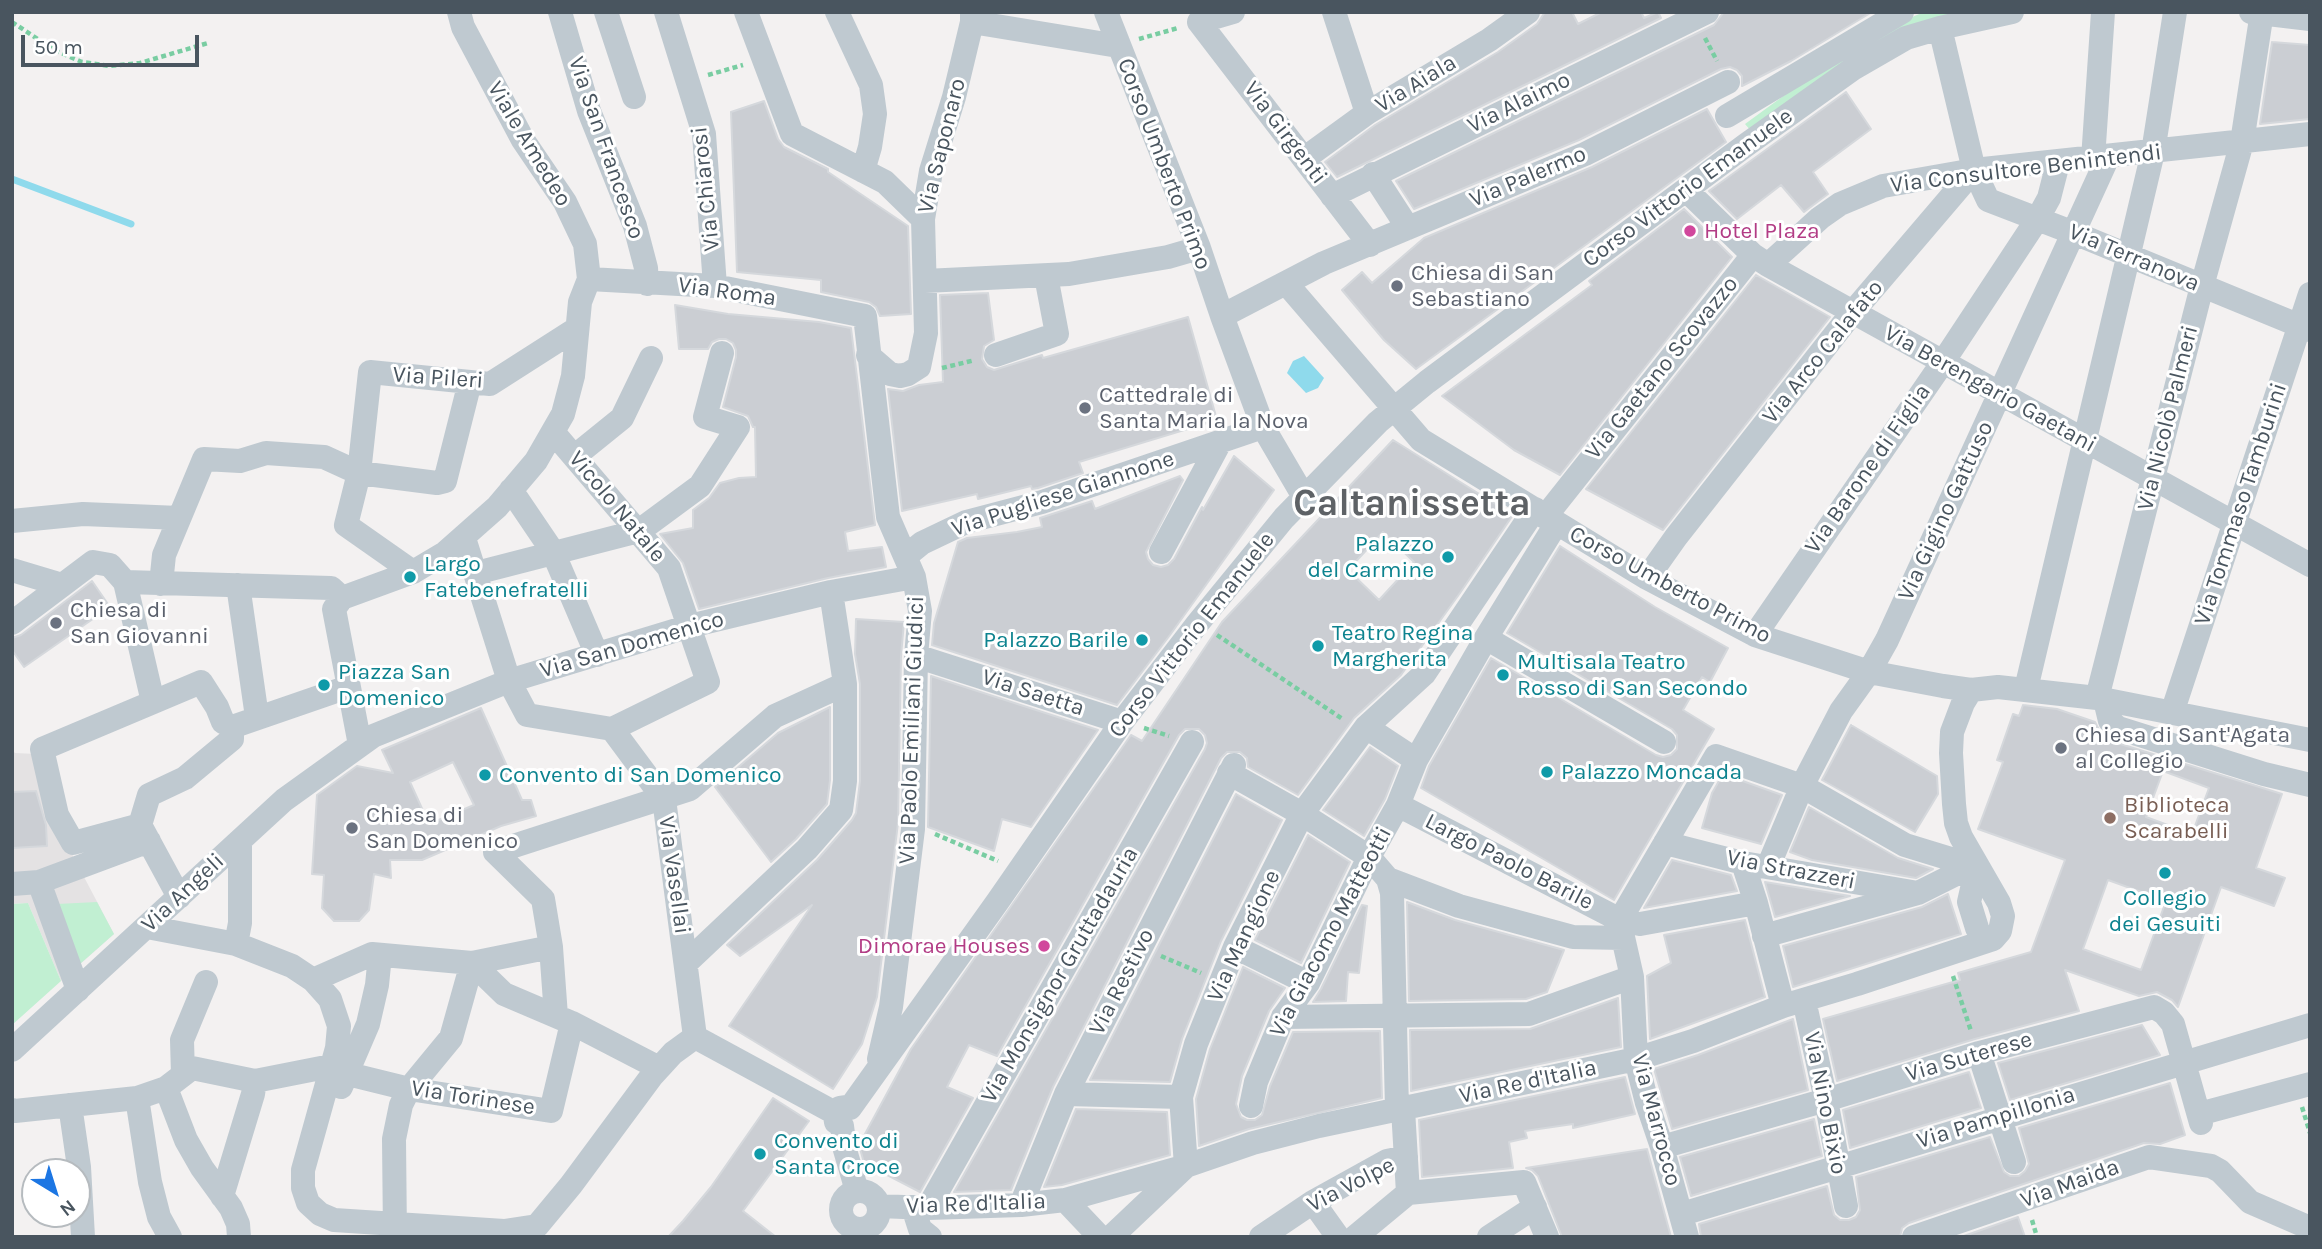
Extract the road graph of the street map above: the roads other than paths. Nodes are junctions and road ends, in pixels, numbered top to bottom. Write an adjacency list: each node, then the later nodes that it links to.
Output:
1 (459, 12): 48 (street, Viale Amedeo)
2 (560, 12): 51 (street, Via San Francesco)
3 (606, 12): 23 (street)
4 (666, 12): 52 (street, Via Chiarosi)
5 (747, 12): 35 (street)
6 (837, 12): 35 (street)
7 (1106, 12): 21 (street, Corso Umberto Primo)
8 (1233, 12): 31 (street, Via Girgenti)
9 (1334, 12): 26 (street)
10 (1528, 12): 26 (street, Via Aiala)
11 (1902, 12): 20 (street, Corso Vittorio Emanuele)
12 (2012, 12): 19 (street, Corso Vittorio Emanuele)
13 (2103, 12): 32 (street, Via Gigino Gattuso)
14 (2175, 12): 30 (street)
15 (2258, 13): 18 (street); 28 (street, Via Nicolò Palmeri)
16 (1691, 16): 36 (street, Via Alaimo)
17 (972, 17): 21 (street); 40 (street, Via Saponaro)
18 (2310, 19)
19 (1947, 22): 20 (street, Corso Vittorio Emanuele); 34 (street, Via Terranova)
20 (1879, 39): 22 (street, Corso Vittorio Emanuele); 24 (street, Corso Vittorio Emanuele)
21 (1118, 46): 44 (street, Corso Umberto Primo)
22 (1795, 75): 24 (street); 25 (street, Corso Vittorio Emanuele)
23 (634, 97)
24 (1811, 98): 29 (street, Corso Vittorio Emanuele)
25 (1734, 112): 29 (street); 41 (street, Via Palermo)
26 (1367, 113): 31 (street, Via Aiala)
27 (2310, 135): 28 (street, Via Consultore Benintendi)
28 (2242, 142): 30 (street, Via Consultore Benintendi); 53 (street, Via Nicolò Palmeri)
29 (1746, 145): 37 (street, Corso Vittorio Emanuele)
30 (2153, 152): 32 (street, Via Consultore Benintendi); 45 (street)
31 (1305, 158): 38 (street, Via Girgenti)
32 (2101, 158): 33 (street, Via Consultore Benintendi); 42 (street, Via Gigino Gattuso)
33 (2058, 163): 34 (street, Via Consultore Benintendi); 39 (street, Via Barone di Figlia)
34 (1974, 170): 39 (street, Via Terranova); 46 (street, Via Consultore Benintendi); 55 (street, Via Arco Calafato)
35 (863, 171): 40 (street)
36 (1373, 174): 38 (street, Via Alaimo); 41 (street)
37 (1686, 190): 46 (street, Via Berengario Gaetani); 67 (street, Corso Vittorio Emanuele)
38 (1332, 196): 43 (street, Via Girgenti)
39 (2038, 218): 42 (street, Via Terranova); 64 (street, Via Barone di Figlia)
40 (923, 219): 49 (street, Via Saponaro)
41 (1408, 228): 43 (street, Via Palermo)
42 (2074, 233): 45 (street, Via Terranova); 66 (street, Via Gigino Gattuso)
43 (1370, 245): 50 (street, Via Palermo)
44 (1199, 248): 47 (street); 57 (street, Corso Umberto Primo)
45 (2129, 255): 53 (street, Via Terranova); 70 (street)
46 (1760, 260): 55 (street, Via Berengario Gaetani); 77 (street, Via Gaetano Scovazzo)
47 (1046, 276): 49 (street); 62 (street)
48 (589, 279): 51 (street, Via Roma); 59 (street)
49 (925, 281): 61 (street, Via Saponaro)
50 (1286, 283): 57 (street, Via Palermo); 67 (street, Corso Umberto Primo)
51 (647, 284): 52 (street, Via Roma)
52 (715, 286): 56 (street, Via Roma)
53 (2202, 286): 58 (street, Via Terranova); 74 (street, Via Nicolò Palmeri)
54 (2310, 294): 58 (street, Via Tommaso Tamburini)
55 (1852, 313): 64 (street, Via Berengario Gaetani); 90 (street, Via Arco Calafato)
56 (865, 316): 61 (street, Via Paolo Emiliani Giudici)
57 (1222, 316): 68 (street, Corso Umberto Primo)
58 (2305, 328): 80 (street, Via Tommaso Tamburini)
59 (576, 329): 65 (street, Via Pileri); 69 (street)
60 (722, 353): 81 (street)
61 (868, 355): 86 (street, Via Paolo Emiliani Giudici)
62 (996, 355)
63 (651, 358): 72 (street)
64 (1943, 362): 66 (street, Via Berengario Gaetani); 101 (street, Via Barone di Figlia)
65 (470, 383): 73 (street); 73 (street, Via Pileri)
66 (2000, 394): 70 (street, Via Berengario Gaetani); 104 (street, Via Gigino Gattuso)
67 (1393, 409): 76 (street, Corso Vittorio Emanuele); 77 (street, Corso Umberto Primo)
68 (1263, 427): 71 (street, Via Pugliese Giannone); 76 (street, Corso Umberto Primo)
69 (553, 432): 72 (street, Vicolo Natale); 75 (street)
70 (2086, 441): 74 (street, Via Berengario Gaetani); 108 (street)
71 (1220, 442): 84 (street); 86 (street, Via Pugliese Giannone)
72 (575, 456): 81 (street, Vicolo Natale)
73 (359, 473): 78 (street); 88 (street)
74 (2153, 478): 80 (street, Via Berengario Gaetani); 110 (street, Via Nicolò Palmeri)
75 (511, 490): 82 (street); 83 (street)
76 (1304, 497): 114 (street, Corso Vittorio Emanuele)
77 (1545, 517): 90 (street, Corso Umberto Primo); 97 (street); 100 (street, Via Giacomo Matteotti)
78 (179, 518): 79 (street); 92 (street)
79 (12, 521)
80 (2234, 524): 85 (street, Via Berengario Gaetani); 112 (street, Via Tommaso Tamburini)
81 (639, 531): 83 (street); 99 (street, Vicolo Natale)
82 (464, 538): 88 (street); 89 (street)
83 (554, 552): 89 (street); 102 (street)
84 (1161, 552)
85 (2310, 565)
86 (910, 567): 95 (street, Via San Domenico); 103 (street, Via Paolo Emiliani Giudici)
87 (12, 570): 93 (street)
88 (413, 572): 96 (street)
89 (476, 573): 105 (street)
90 (1647, 578): 101 (street, Corso Umberto Primo)
91 (125, 582): 92 (street); 93 (street); 111 (street)
92 (161, 584): 94 (street)
93 (62, 585): 98 (street)
94 (238, 585): 96 (street); 113 (street)
95 (831, 592): 99 (street, Via San Domenico); 106 (street)
96 (337, 593): 107 (street)
97 (1465, 612): 100 (street); 117 (street)
98 (12, 623)
99 (690, 626): 102 (street, Via San Domenico); 116 (street, Vicolo Natale)
100 (1489, 634): 119 (street); 122 (street, Via Giacomo Matteotti)
101 (1755, 635): 104 (street, Corso Umberto Primo)
102 (597, 655): 105 (street, Via San Domenico)
103 (916, 656): 114 (street, Via Saetta); 168 (street, Via Paolo Emiliani Giudici)
104 (1869, 672): 109 (street, Corso Umberto Primo); 124 (street, Via Gigino Gattuso)
105 (509, 681): 116 (street); 121 (street, Via San Domenico)
106 (845, 684): 125 (street); 150 (street)
107 (348, 687): 113 (street); 121 (street)
108 (2026, 689): 109 (street, Corso Umberto Primo); 110 (street, Corso Umberto Primo)
109 (1970, 690): 134 (street, Via Re d'Italia)
110 (2101, 699): 112 (street, Corso Umberto Primo); 123 (street)
111 (153, 702): 115 (street); 128 (street)
112 (2172, 713): 118 (street, Corso Umberto Primo)
113 (257, 717): 115 (street)
114 (1122, 722): 168 (street, Corso Vittorio Emanuele)
115 (232, 727): 128 (street)
116 (612, 729): 125 (street, Via Vasellai)
117 (1364, 729): 122 (street); 127 (street, Via Mangione)
118 (2310, 740)
119 (1664, 742)
120 (1192, 743): 197 (street, Via Monsignor Gruttadauria)
121 (360, 745): 129 (street, Via Angeli)
122 (1416, 760): 126 (street, Via Giacomo Matteotti)
123 (2310, 785)
124 (1802, 786): 130 (street); 133 (street, Via Gigino Gattuso); 134 (street)
125 (664, 799): 146 (street); 150 (street, Via Vasellai)
126 (1398, 805): 131 (street, Via Giacomo Matteotti); 143 (street, Largo Paolo Barile)
127 (1302, 814): 131 (street); 147 (street, Via Mangione); 173 (street, Via Restivo)
128 (144, 833): 136 (street); 139 (street)
129 (240, 841): 139 (street, Via Angeli); 145 (street)
130 (1665, 843): 132 (street, Via Strazzeri); 143 (street)
131 (1369, 857): 135 (street, Largo Paolo Barile); 154 (street, Via Giacomo Matteotti)
132 (1743, 863): 133 (street, Via Strazzeri); 140 (street, Via Nino Bixio)
133 (1768, 867): 138 (street, Via Strazzeri)
134 (1977, 867): 138 (street); 142 (street); 156 (street, Via Re d'Italia)
135 (1388, 879): 143 (street, Largo Paolo Barile); 158 (street)
136 (39, 882): 137 (street); 155 (street)
137 (12, 884)
138 (1917, 893): 144 (street)
139 (179, 897): 141 (street, Via Angeli)
140 (1756, 902): 143 (street); 144 (street, Via Nino Bixio)
141 (147, 927): 145 (street); 155 (street, Via Angeli)
142 (1977, 928)
143 (1621, 929): 151 (street, Via Marrocco)
144 (1764, 936): 156 (street, Via Nino Bixio)
145 (236, 943): 152 (street)
146 (551, 947): 149 (street); 159 (street)
147 (1235, 947): 154 (street); 174 (street, Via Mangione)
148 (380, 955): 149 (street); 152 (street); 167 (street)
149 (472, 963): 159 (street); 172 (street)
150 (686, 963): 161 (street, Via Vasellai)
151 (1632, 977): 158 (street); 164 (street, Via Marrocco)
152 (313, 980): 167 (street)
153 (206, 982): 169 (street)
154 (1308, 983): 157 (street, Via Giacomo Matteotti)
155 (78, 990): 162 (street, Via Angeli)
156 (1793, 1003): 164 (street, Via Re d'Italia); 176 (street, Via Nino Bixio)
157 (1283, 1017): 158 (street); 179 (street, Via Giacomo Matteotti)
158 (1395, 1017): 180 (street)
159 (564, 1020): 166 (street); 172 (street, Via Torinese)
160 (2310, 1025): 165 (street, Via Pampillonia)
161 (695, 1037): 166 (street); 182 (street)
162 (12, 1050)
163 (1979, 1053): 165 (street, Via Suterese); 176 (street, Via Suterese); 183 (street)
164 (1636, 1059): 180 (street, Via Re d'Italia); 184 (street, Via Marrocco)
165 (2184, 1062): 171 (street, Via Suterese); 183 (street, Via Pampillonia)
166 (659, 1068): 202 (street)
167 (339, 1070): 170 (street); 172 (street, Via Torinese); 177 (street); 201 (street)
168 (876, 1070): 182 (street, Corso Vittorio Emanuele)
169 (175, 1081): 170 (street); 175 (street); 191 (street)
170 (255, 1081): 191 (street)
171 (2310, 1084)
172 (409, 1089): 201 (street)
173 (1066, 1094): 174 (street); 194 (street, Via Restivo)
174 (1181, 1097): 187 (street, Via Mangione)
175 (137, 1098): 178 (street); 205 (street)
176 (1826, 1100): 184 (street, Via Suterese); 188 (street, Via Nino Bixio)
177 (332, 1102)
178 (70, 1105): 181 (street); 204 (street)
179 (1251, 1106)
180 (1400, 1109): 185 (street); 187 (street, Via Re d'Italia)
181 (12, 1110)
182 (842, 1116): 189 (street)
183 (2000, 1117): 186 (street); 188 (street, Via Pampillonia)
184 (1662, 1147): 199 (street, Via Marrocco)
185 (1406, 1157): 190 (street); 193 (street, Via Volpe)
186 (2014, 1162)
187 (1186, 1166): 192 (street, Via Re d'Italia); 209 (street)
188 (1838, 1166): 196 (street, Via Nino Bixio); 199 (street, Via Pampillonia)
189 (857, 1191): 195 (street); 203 (street)
190 (1408, 1194): 198 (street); 212 (street)
191 (222, 1196): 206 (street)
192 (1065, 1200): 194 (street, Via Re d'Italia); 208 (street)
193 (1313, 1202): 210 (street, Via Volpe); 211 (street)
194 (1021, 1205): 197 (street, Via Re d'Italia)
195 (879, 1206): 197 (street, Via Re d'Italia); 203 (street)
196 (1846, 1206)
197 (920, 1207): 207 (street)
198 (1535, 1207): 213 (street); 214 (street)
199 (1685, 1225)
200 (2310, 1228): 215 (street, Via Maida)
201 (395, 1230): 202 (street)
202 (539, 1231)
203 (855, 1233)
204 (83, 1237)
205 (170, 1237)
206 (239, 1237)
207 (930, 1237)
208 (1100, 1237)
209 (1111, 1237)
210 (1261, 1237)
211 (1338, 1237)
212 (1355, 1237)
213 (1489, 1237)
214 (1548, 1237)
215 (1914, 1237)

